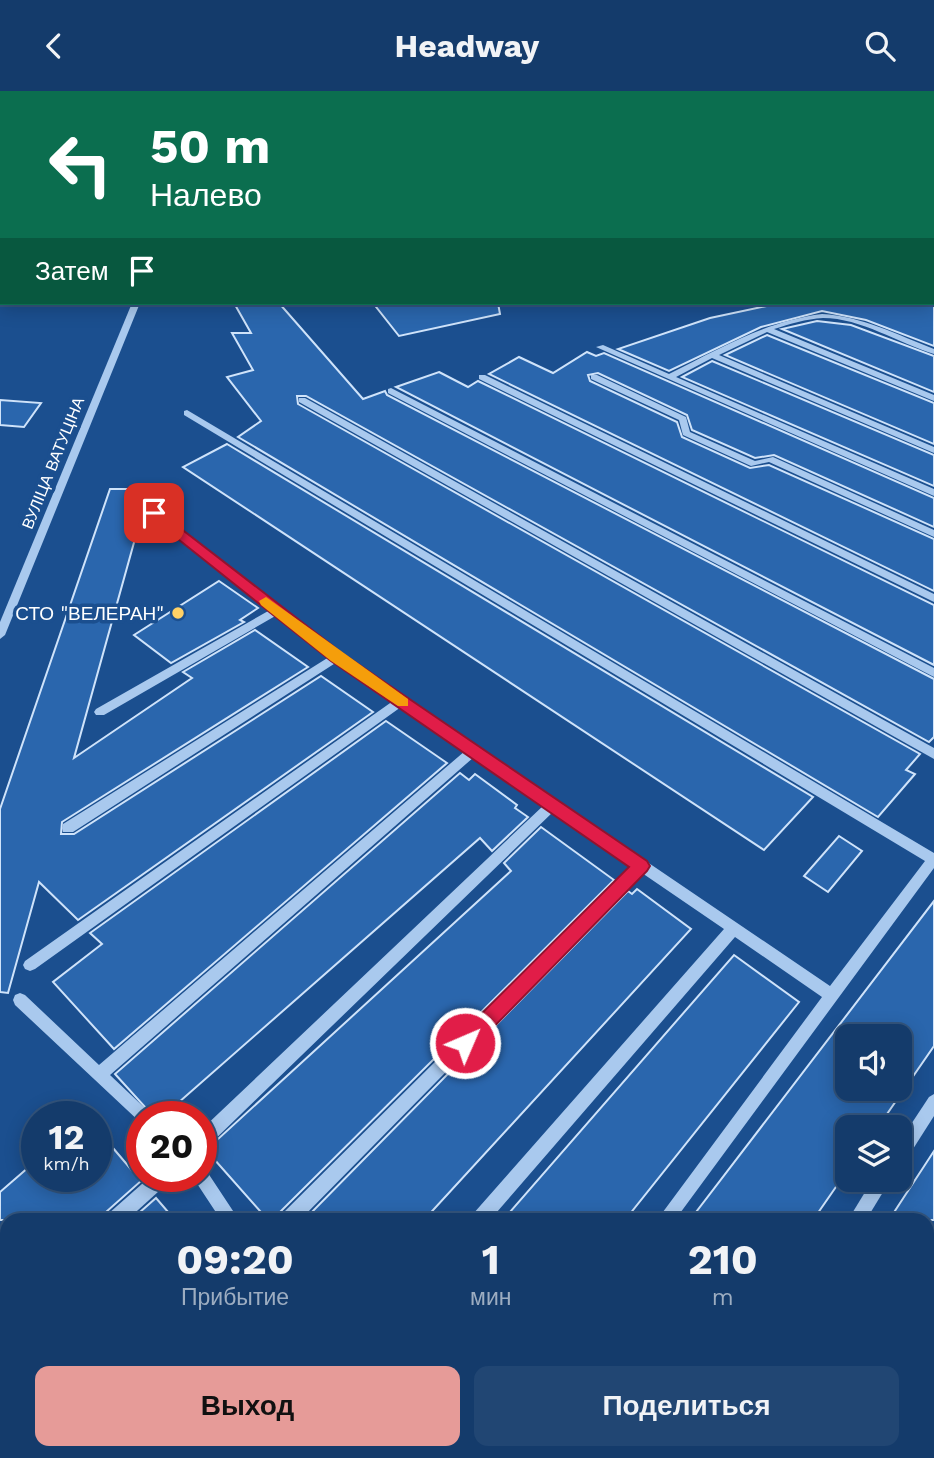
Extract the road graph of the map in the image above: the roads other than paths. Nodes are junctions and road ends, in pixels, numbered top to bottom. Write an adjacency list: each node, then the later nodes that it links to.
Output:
1 (135, 305): 19 (street, ВУЛІЦА ВАТУЦІНА)
2 (766, 329): 4 (street); 5 (street); 10 (street)
3 (600, 347): 8 (street)
4 (934, 352)
5 (714, 356): 8 (street); 13 (lane)
6 (482, 377): 17 (street)
7 (594, 377): 16 (street)
8 (669, 377): 14 (street)
9 (391, 391): 21 (street)
10 (934, 398)
11 (302, 400): 25 (street)
12 (187, 413): 28 (street)
13 (934, 450)
14 (934, 493)
15 (154, 513): 18 (street)
16 (934, 534)
17 (934, 597)
18 (277, 610): 20 (street); 23 (street)
19 (0, 635)
20 (337, 657): 22 (street); 27 (street)
21 (934, 673)
22 (401, 701): 24 (street); 31 (street)
23 (100, 712)
24 (473, 751): 26 (street); 34 (street)
25 (934, 754)
26 (552, 805): 29 (street); 37 (street)
27 (68, 828)
28 (933, 858): 32 (street)
29 (641, 866): 30 (street); 44 (street)
30 (733, 929): 32 (street); 45 (street)
31 (30, 965)
32 (831, 995): 46 (street)
33 (20, 1000): 34 (lane)
34 (99, 1075): 35 (lane)
35 (127, 1101)
36 (934, 1102): 38 (street)
37 (217, 1126)
38 (912, 1136)
39 (145, 1192): 42 (lane)
40 (211, 1192): 43 (lane)
41 (874, 1192): 47 (street)
42 (122, 1213)
43 (226, 1213)
44 (295, 1213)
45 (485, 1213)
46 (670, 1213)
47 (861, 1213)

